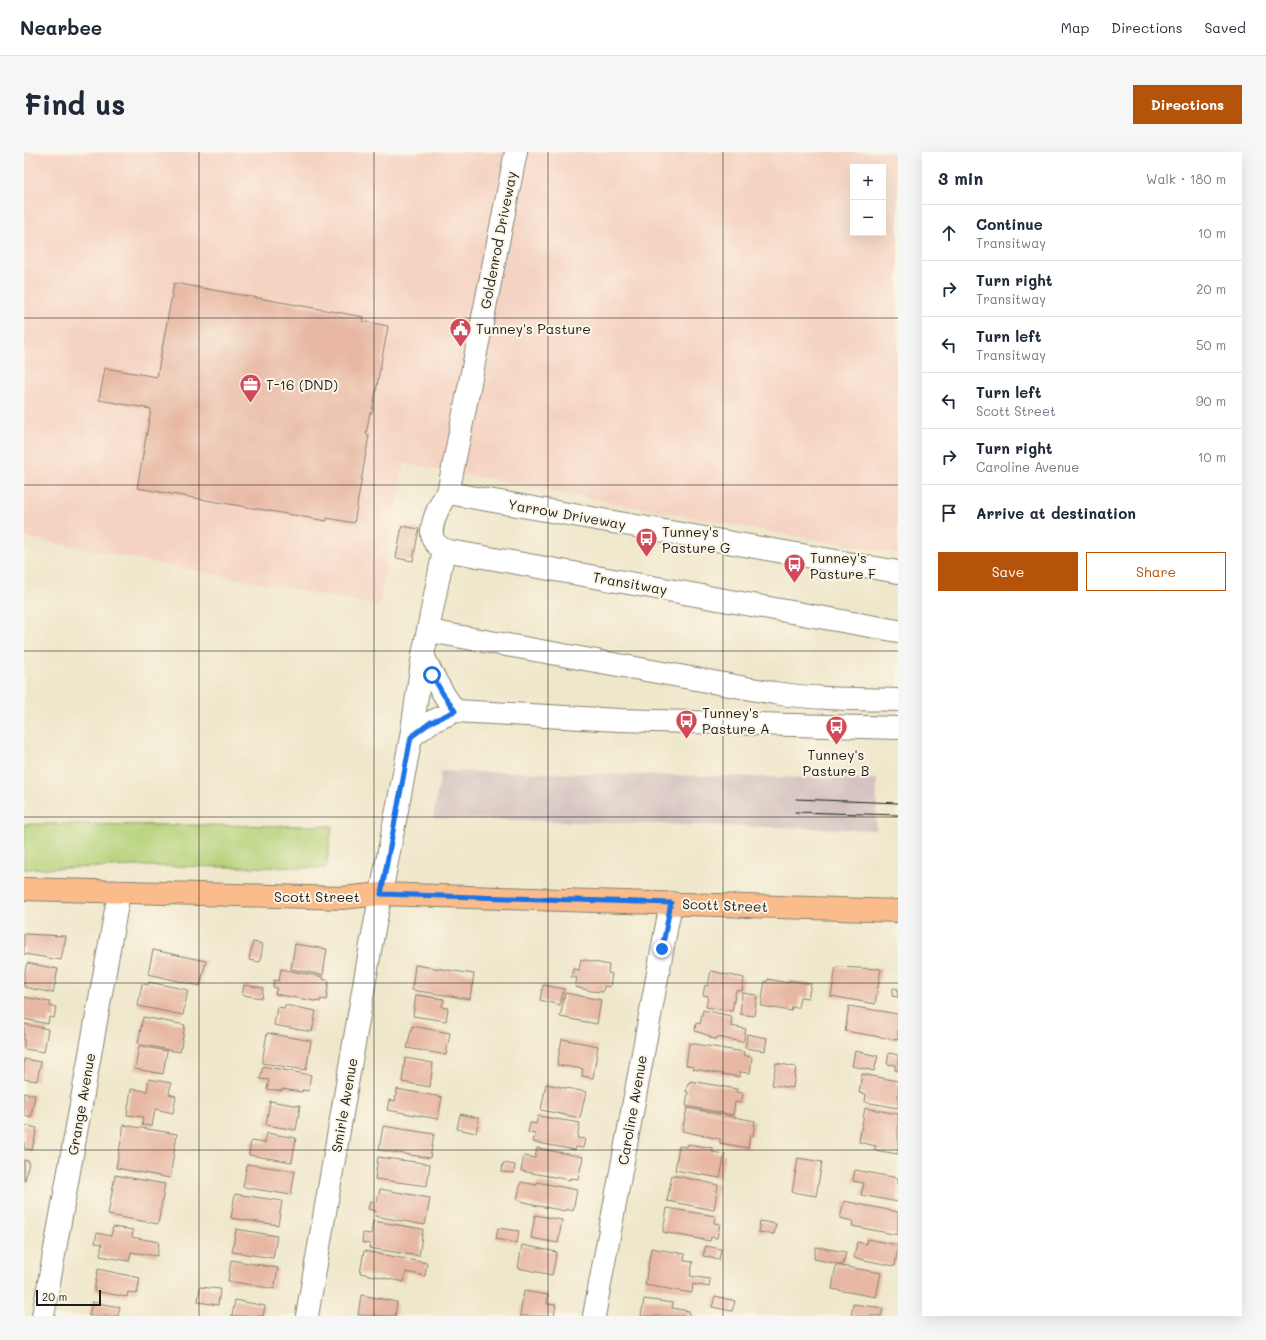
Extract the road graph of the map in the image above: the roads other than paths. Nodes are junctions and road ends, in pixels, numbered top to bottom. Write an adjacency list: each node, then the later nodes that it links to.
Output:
1 (516, 152): 2 (street, Goldenrod Driveway)
2 (448, 494): 3 (street); 4 (street, Yarrow Driveway)
3 (444, 550): 5 (street, Transitway); 6 (street)
4 (898, 572)
5 (898, 630)
6 (429, 631): 7 (street); 8 (street)
7 (423, 655): 9 (street); 11 (street)
8 (898, 700)
9 (455, 711): 10 (street); 11 (street)
10 (898, 728)
11 (411, 737): 14 (street)
12 (24, 890): 13 (main road, Scott Street)
13 (119, 893): 14 (main road, Scott Street); 17 (street, Grange Avenue)
14 (381, 894): 15 (main road, Scott Street); 18 (street, Smirle Avenue)
15 (671, 903): 16 (main road, Scott Street); 19 (street, Caroline Avenue)
16 (898, 910)
17 (43, 1316)
18 (307, 1316)
19 (594, 1316)

